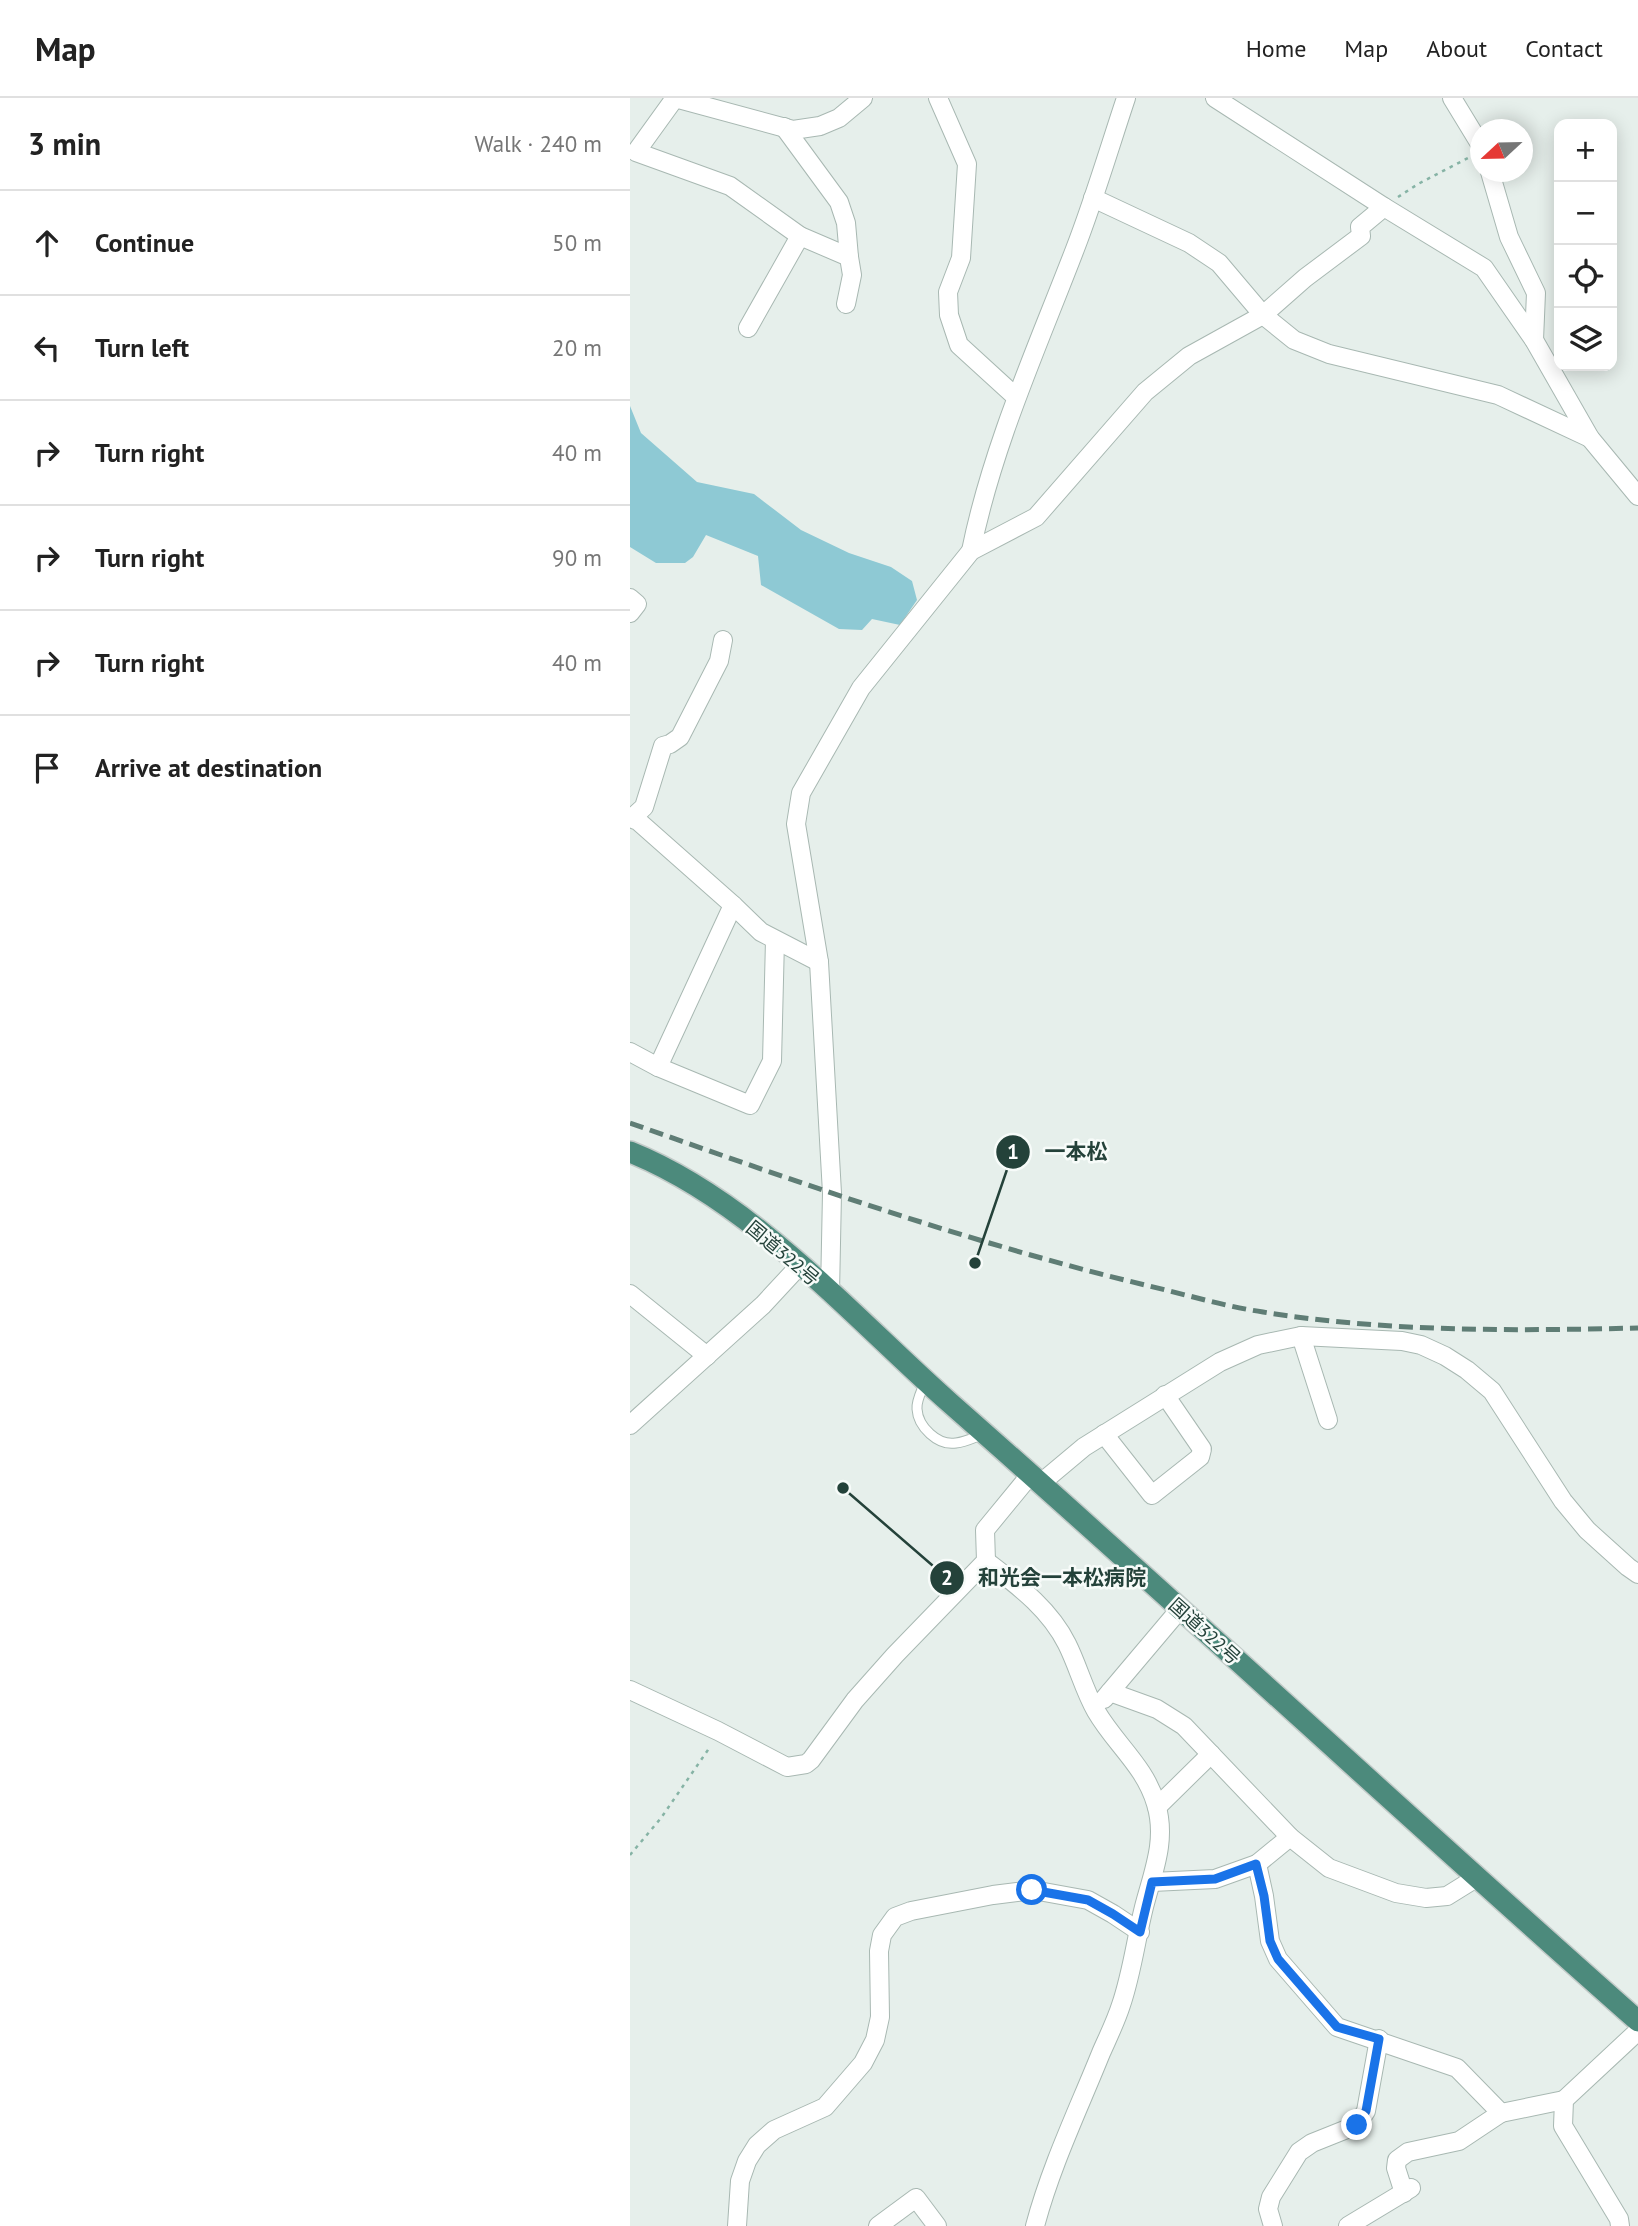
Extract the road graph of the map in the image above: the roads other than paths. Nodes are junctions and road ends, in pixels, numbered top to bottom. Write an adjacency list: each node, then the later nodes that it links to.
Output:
1 (675, 98): 7 (street); 12 (street)
2 (863, 98): 7 (street)
3 (938, 98): 18 (street)
4 (1126, 98): 10 (street)
5 (1215, 98): 11 (street)
6 (1452, 98): 8 (street)
7 (784, 127): 13 (street)
8 (1470, 139)
9 (1493, 182): 17 (street)
10 (1093, 198): 15 (street); 18 (street)
11 (1384, 207): 15 (street); 17 (street)
12 (800, 236): 13 (street); 16 (street)
13 (849, 257): 14 (street)
14 (846, 304)
15 (1263, 315): 19 (street); 21 (street)
16 (748, 328)
17 (1534, 340): 19 (street)
18 (1016, 397): 21 (street)
19 (1590, 438): 20 (street)
20 (1638, 496)
21 (971, 551): 28 (street)
22 (630, 598): 23 (street)
23 (630, 613)
24 (723, 640): 25 (street)
25 (631, 818): 26 (street)
26 (733, 905): 27 (street); 30 (street)
27 (775, 940): 28 (street); 30 (street)
28 (819, 962): 33 (street)
29 (630, 1052): 30 (street)
30 (658, 1067)
31 (630, 1152): 32 (highway, 国道322号)
32 (801, 1264): 33 (highway, 国道322号); 36 (street)
33 (830, 1293): 37 (highway, 国道322号)
34 (630, 1294): 36 (street)
35 (1301, 1336): 38 (street); 39 (street); 45 (street)
36 (707, 1356): 40 (street)
37 (925, 1381): 41 (highway, 国道322号); 41 (lane)
38 (1165, 1395): 42 (street); 42 (street)
39 (1328, 1420)
40 (630, 1425)
41 (986, 1434): 43 (highway, 国道322号)
42 (1104, 1434): 43 (street)
43 (1036, 1478): 44 (street); 46 (highway, 国道322号)
44 (986, 1561): 47 (street); 49 (street)
45 (1638, 1574)
46 (1181, 1609): 48 (street); 54 (highway, 国道322号)
47 (630, 1690)
48 (1110, 1692): 49 (street); 50 (street)
49 (1095, 1710): 51 (street)
50 (1211, 1754): 51 (street); 52 (street)
51 (1157, 1807): 55 (street)
52 (1290, 1837): 53 (street); 54 (street)
53 (1256, 1864): 55 (street); 59 (street)
54 (1476, 1878): 57 (highway, 国道322号)
55 (1152, 1882): 56 (street)
56 (1140, 1932): 62 (street); 65 (street)
57 (1638, 2021)
58 (1638, 2031): 60 (street)
59 (1379, 2039): 61 (street); 66 (street)
60 (1564, 2101): 61 (street); 68 (street)
61 (1501, 2113): 67 (street)
62 (737, 2226)
63 (878, 2226): 64 (street)
64 (936, 2226)
65 (1035, 2226)
66 (1273, 2226)
67 (1348, 2226)
68 (1620, 2226)

